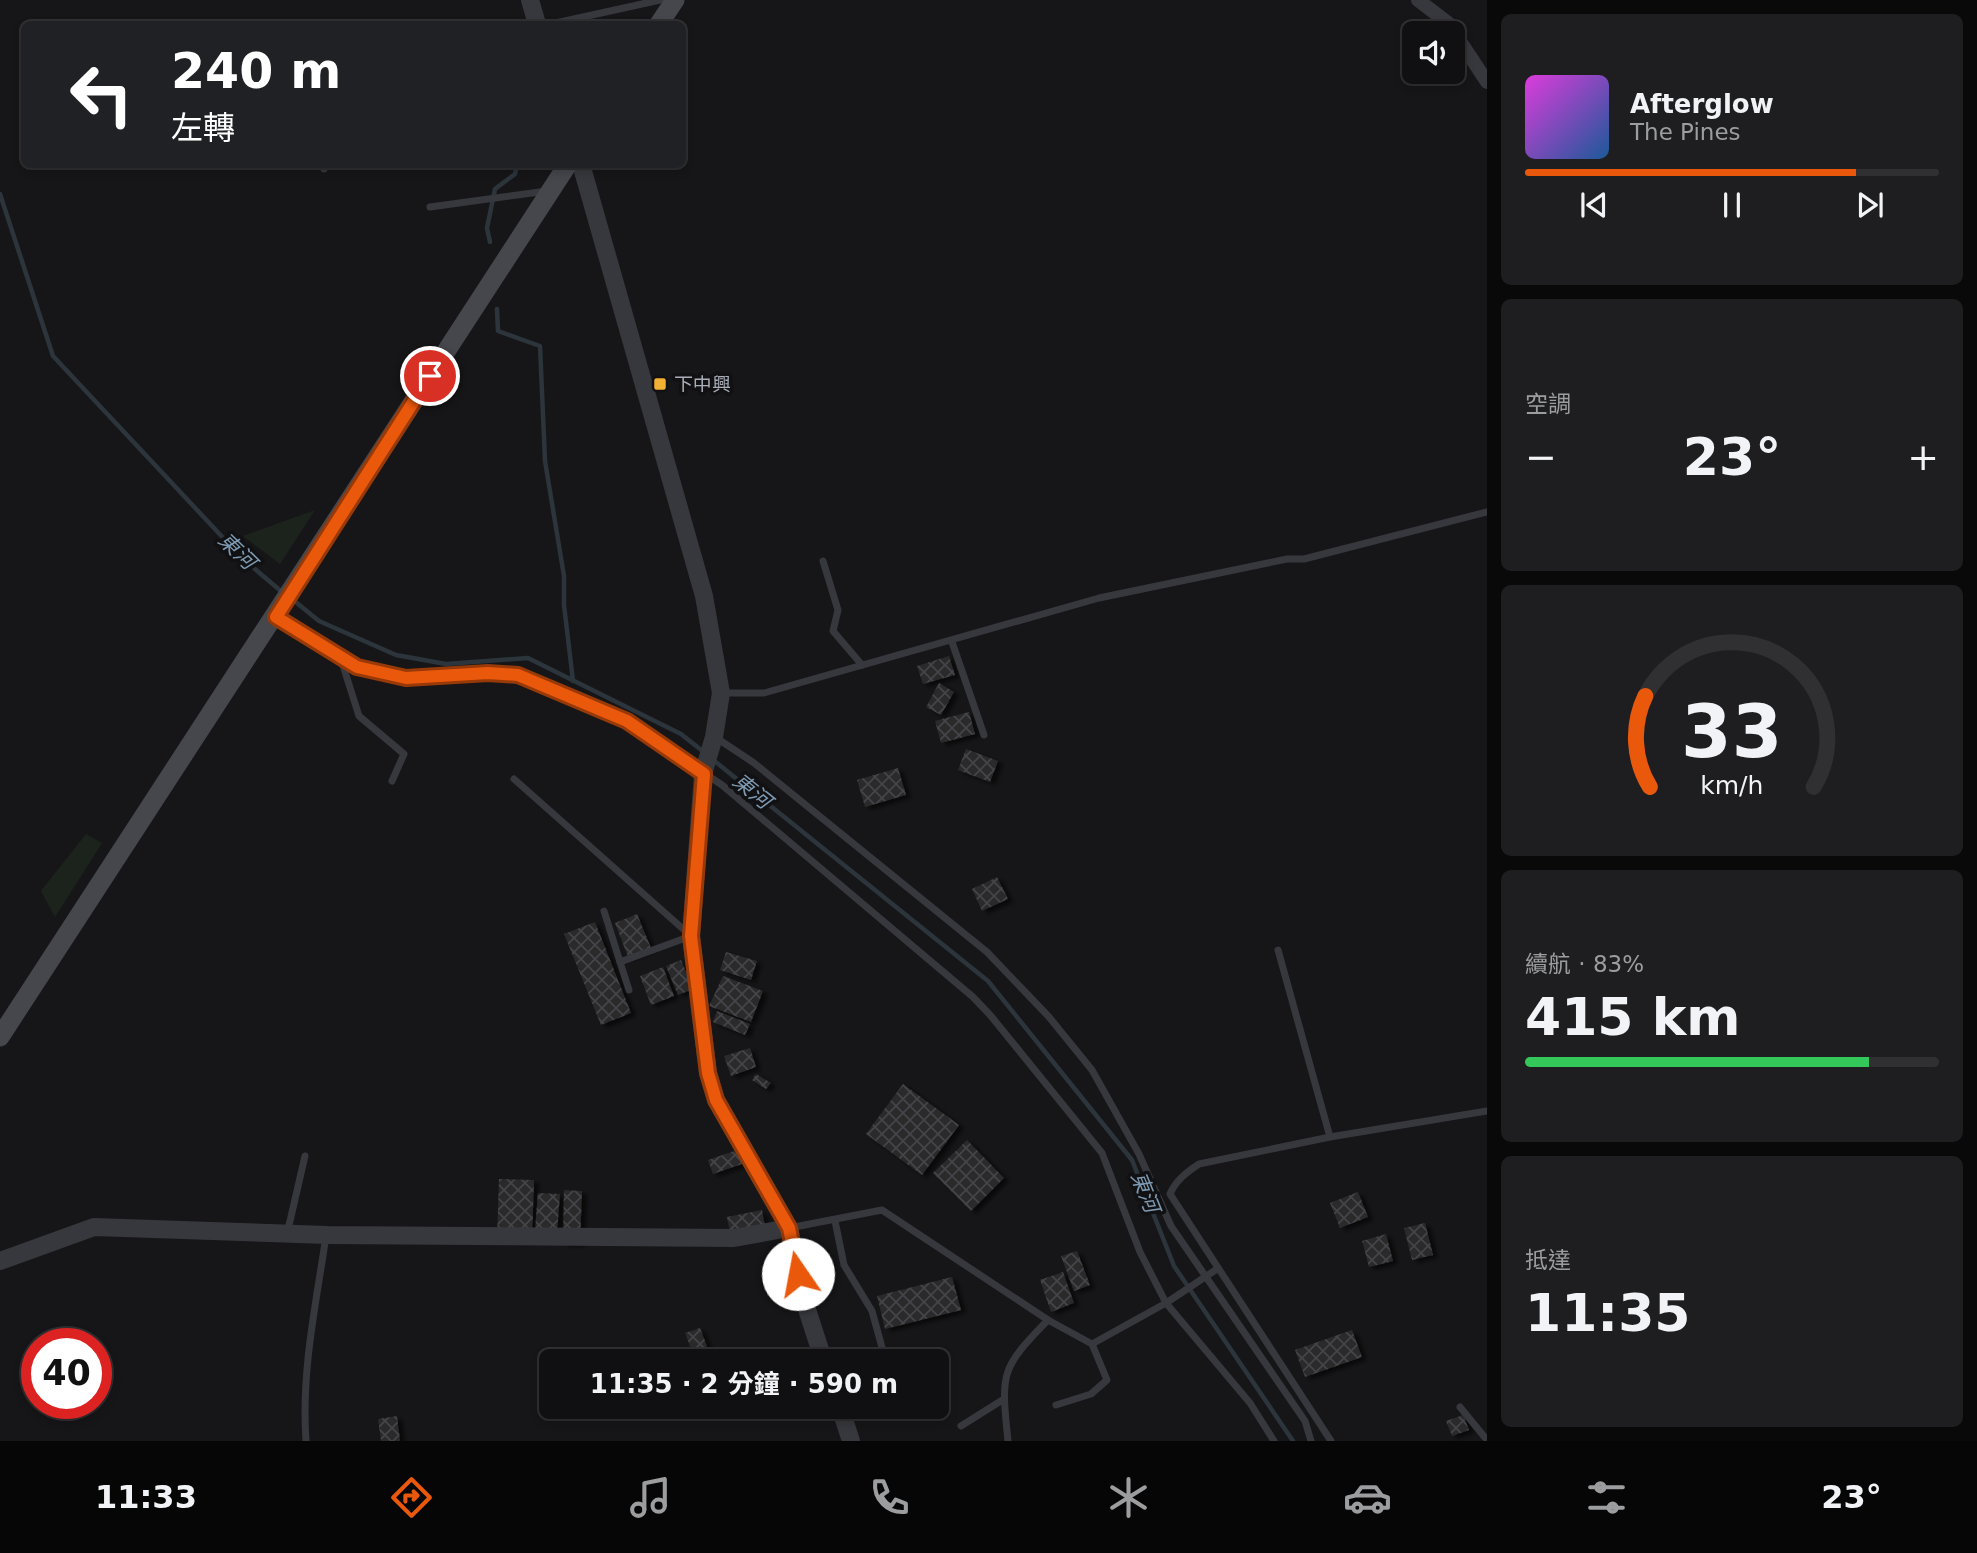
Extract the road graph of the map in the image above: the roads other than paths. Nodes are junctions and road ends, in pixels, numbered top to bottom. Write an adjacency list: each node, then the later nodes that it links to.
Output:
1 (530, 0): 5 (street)
2 (660, 0): 6 (lane)
3 (675, 0): 7 (main road)
4 (1418, 0): 8 (street)
5 (536, 21)
6 (565, 21)
7 (661, 21)
8 (1487, 82)
9 (565, 168): 11 (main road)
10 (582, 168): 19 (street)
11 (551, 191): 12 (lane); 15 (main road)
12 (430, 207)
13 (1487, 512): 16 (lane)
14 (823, 561): 18 (lane)
15 (276, 617): 17 (lane); 30 (main road)
16 (952, 642): 18 (lane); 20 (lane)
17 (340, 655): 22 (lane); 24 (lane)
18 (862, 665): 19 (lane)
19 (721, 693): 21 (street)
20 (984, 735)
21 (714, 737): 22 (street); 40 (lane)
22 (704, 774): 26 (street); 41 (lane)
23 (514, 779): 26 (lane)
24 (392, 781)
25 (604, 911): 28 (lane)
26 (691, 936): 28 (lane); 35 (street)
27 (1278, 950): 32 (lane)
28 (620, 962): 29 (lane)
29 (629, 990)
30 (0, 1037)
31 (1487, 1111): 32 (lane)
32 (1330, 1137): 39 (lane)
33 (305, 1156): 36 (lane)
34 (835, 1221): 35 (lane); 42 (lane); 45 (lane)
35 (789, 1228): 37 (street); 44 (street)
36 (287, 1234): 37 (street); 38 (street)
37 (327, 1235): 52 (lane)
38 (0, 1261)
39 (1217, 1269): 40 (lane); 57 (lane)
40 (1206, 1278): 41 (lane); 56 (lane)
41 (1169, 1301): 43 (lane); 55 (lane)
42 (1048, 1320): 43 (lane); 46 (lane)
43 (1092, 1344): 47 (lane)
44 (820, 1349)
45 (882, 1349)
46 (1004, 1399): 50 (lane); 54 (lane)
47 (1056, 1405)
48 (1460, 1407): 51 (lane)
49 (843, 1419): 53 (street)
50 (961, 1426)
51 (1487, 1440)
52 (306, 1441)
53 (851, 1441)
54 (1008, 1441)
55 (1274, 1441)
56 (1311, 1441)
57 (1331, 1441)

